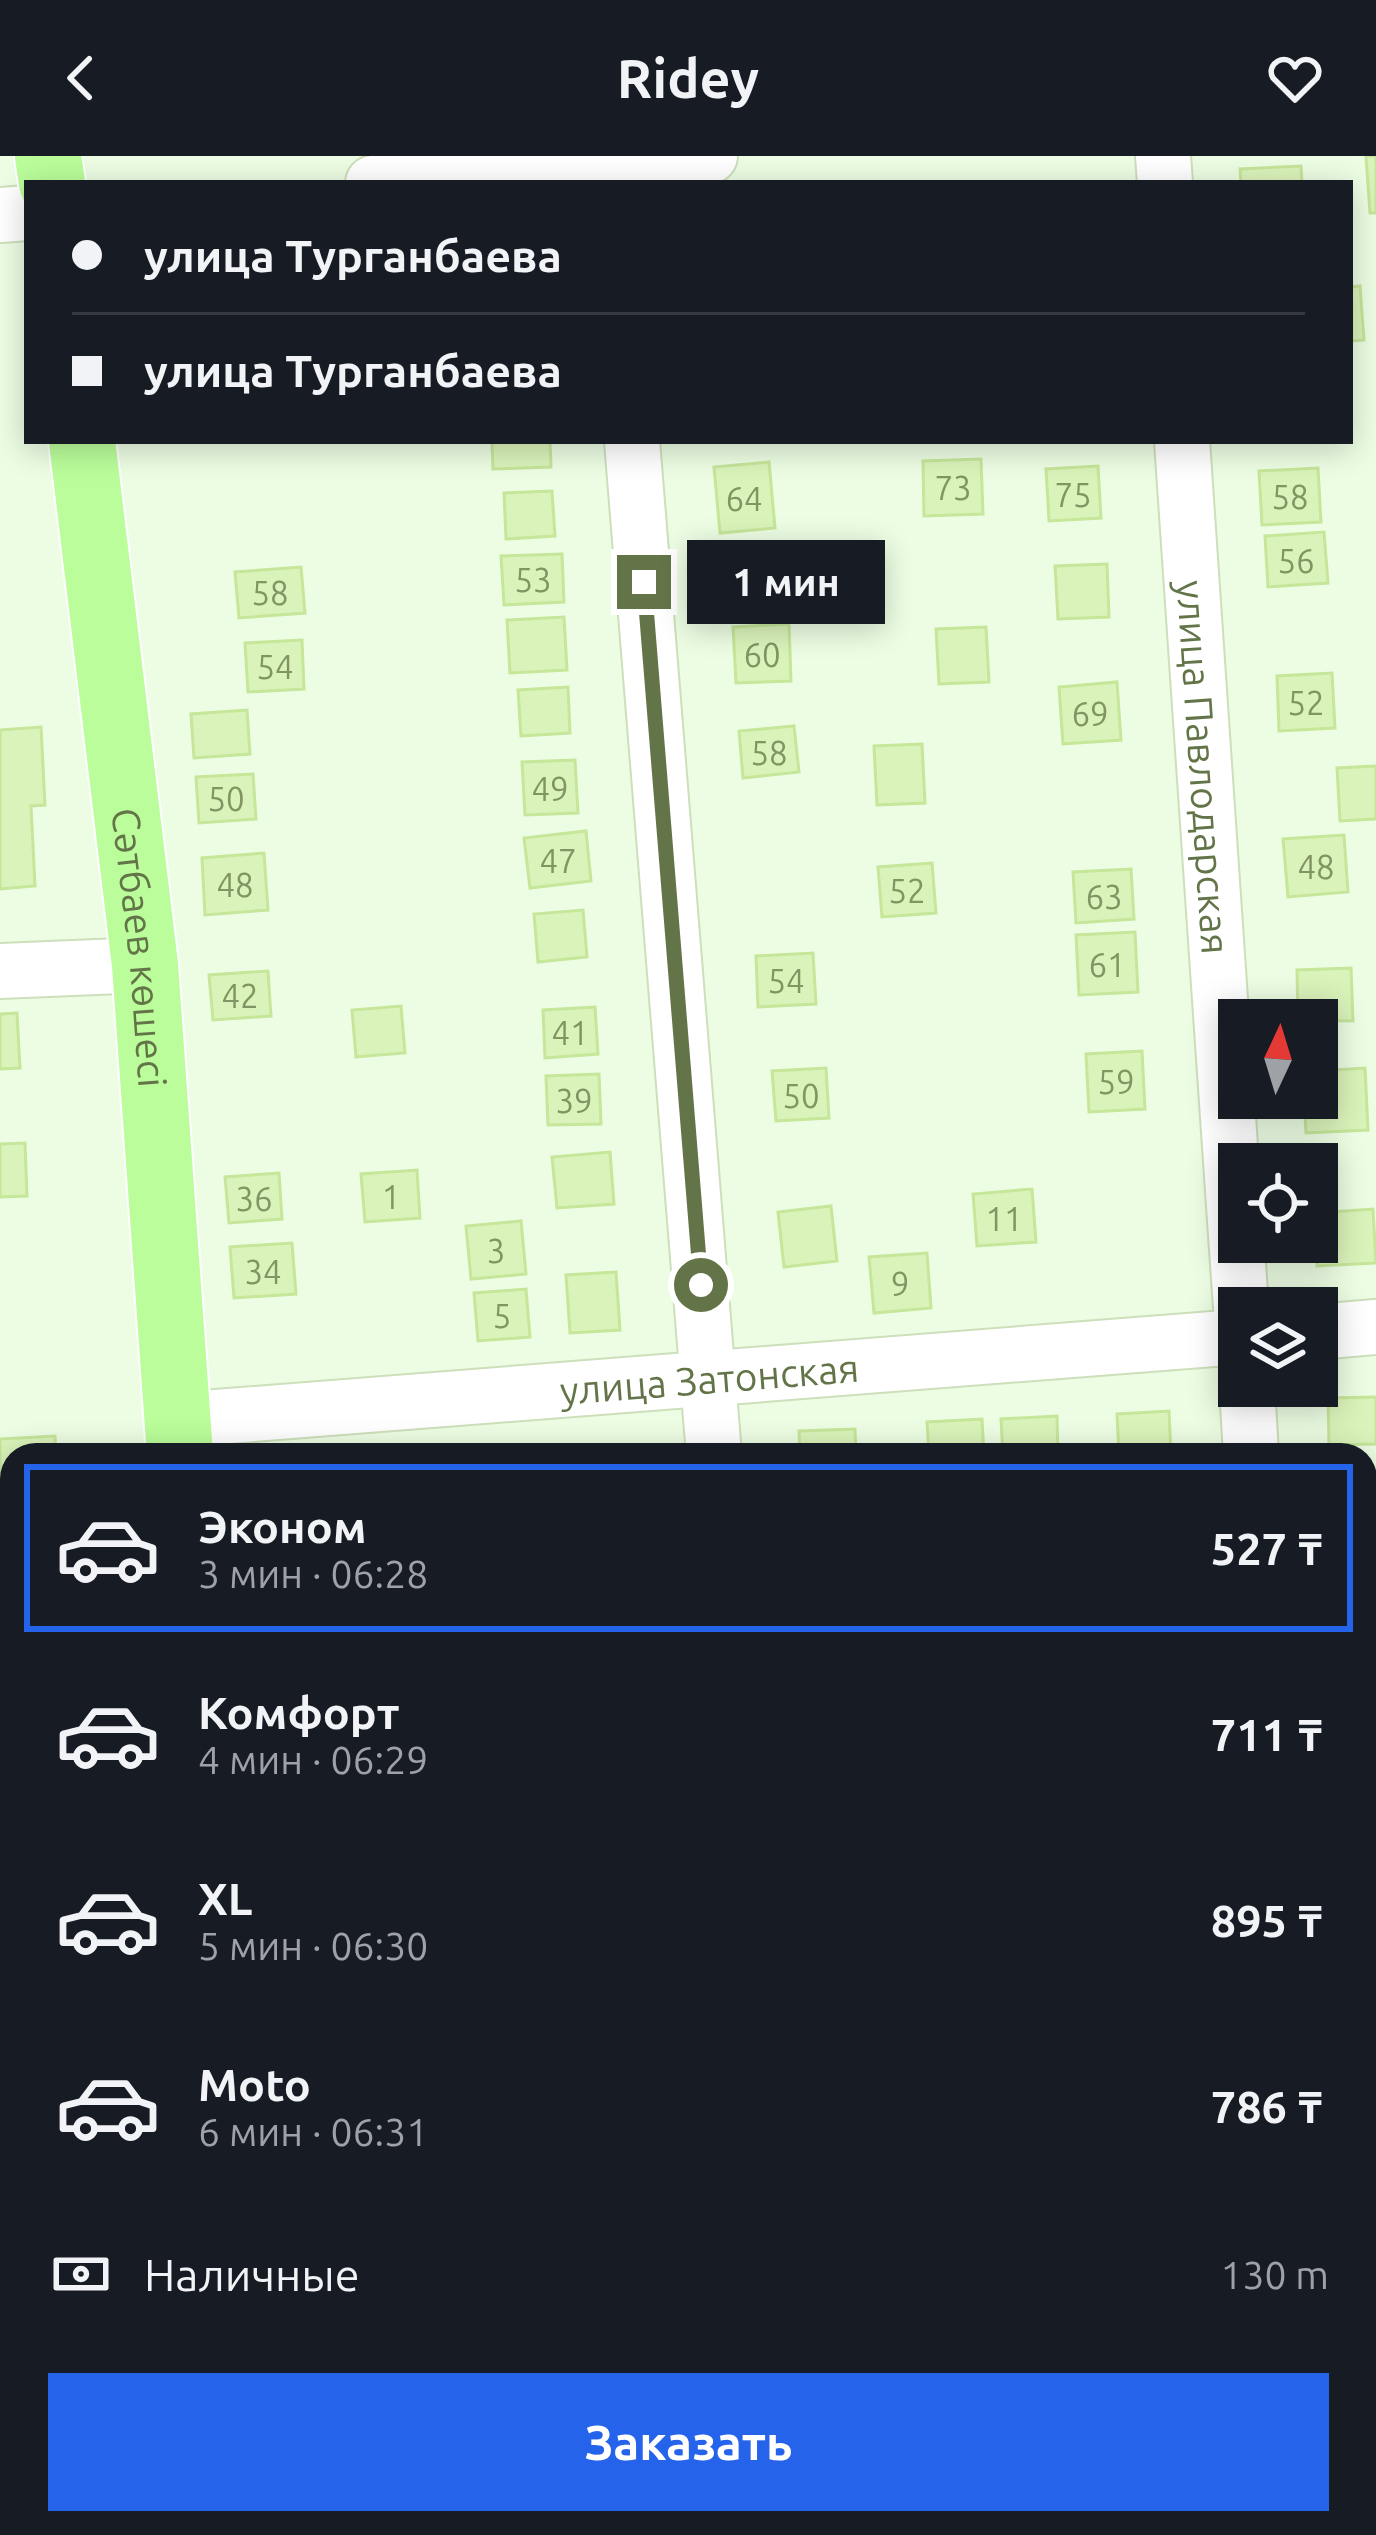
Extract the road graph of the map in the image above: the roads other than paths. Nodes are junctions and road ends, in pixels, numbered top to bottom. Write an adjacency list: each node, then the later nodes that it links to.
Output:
1 (710, 156): 2 (street)
2 (610, 167): 3 (street)
3 (417, 180)
4 (82, 444): 7 (main road, Сәтбаев көшесі)
5 (632, 444): 13 (street)
6 (1183, 444): 9 (street, улица Павлодарская)
7 (145, 965): 8 (street); 15 (main road, Сәтбаев көшесі)
8 (0, 971)
9 (1240, 1287)
10 (1376, 1328): 11 (street)
11 (1338, 1330)
12 (1218, 1339): 13 (street, улица Затонская)
13 (708, 1379): 15 (street, улица Затонская); 16 (street)
14 (1248, 1407): 17 (street)
15 (179, 1438)
16 (713, 1443)
17 (1250, 1443)

